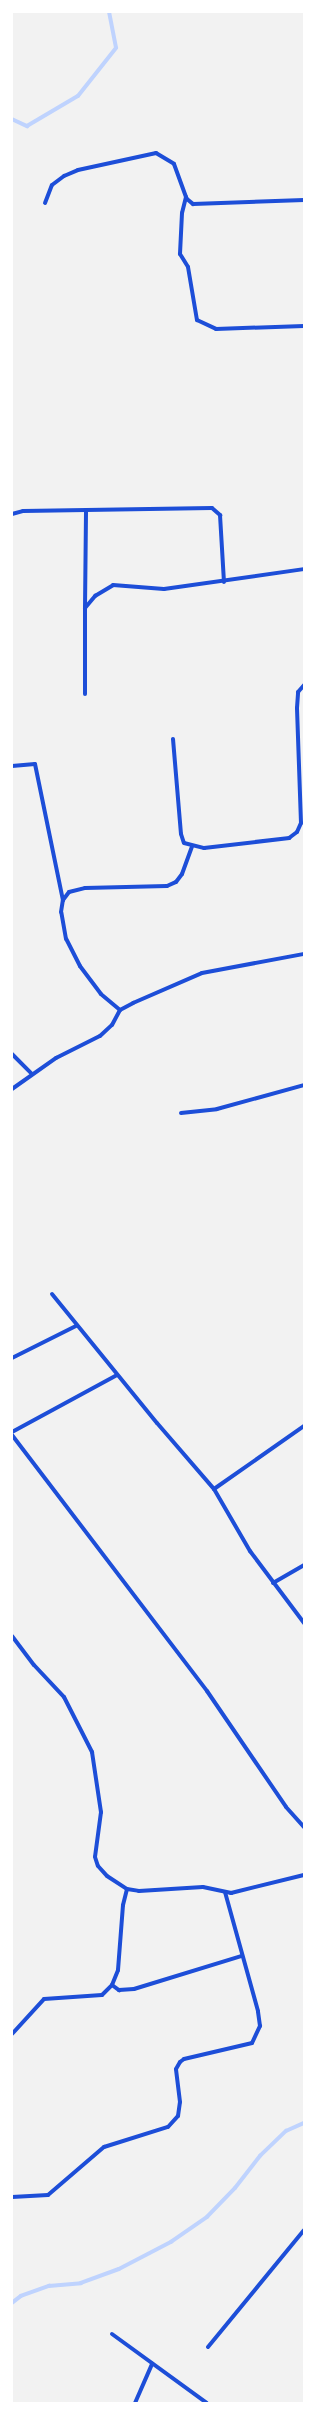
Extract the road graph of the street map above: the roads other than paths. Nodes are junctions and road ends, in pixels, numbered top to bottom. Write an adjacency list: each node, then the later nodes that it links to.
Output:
1 (186, 196): 2 (street); 3 (street); 4 (street)
2 (304, 200)
3 (45, 203)
4 (304, 326)
5 (86, 510): 6 (street); 8 (street); 9 (street)
6 (12, 514)
7 (304, 569): 8 (street)
8 (224, 582): 9 (street)
9 (85, 608): 11 (street)
10 (304, 685): 14 (street)
11 (85, 694)
12 (173, 740): 14 (street)
13 (12, 766): 15 (street)
14 (192, 847): 15 (street)
15 (63, 900): 17 (street)
16 (304, 954): 17 (street)
17 (120, 1010): 19 (street)
18 (12, 1054): 19 (street)
19 (31, 1073): 21 (street)
20 (304, 1085): 22 (street)
21 (12, 1089)
22 (180, 1113)
23 (52, 1294): 24 (street)
24 (76, 1326): 25 (street); 26 (street)
25 (12, 1358)
26 (117, 1375): 28 (street); 30 (street)
27 (304, 1426): 30 (street)
28 (12, 1432)
29 (12, 1435): 35 (street)
30 (214, 1489): 32 (street)
31 (304, 1566): 32 (street)
32 (273, 1583): 33 (street)
33 (304, 1623)
34 (12, 1636): 37 (street)
35 (304, 1827)
36 (304, 1875): 38 (street)
37 (127, 1889): 38 (street); 40 (street)
38 (225, 1892): 39 (street)
39 (241, 1956): 40 (street); 42 (street)
40 (112, 1985): 41 (street)
41 (12, 2034)
42 (12, 2197)
43 (304, 2230): 45 (street)
44 (112, 2334): 46 (street)
45 (208, 2347)
46 (152, 2364): 47 (street); 48 (street)
47 (135, 2403)
48 (207, 2403)

